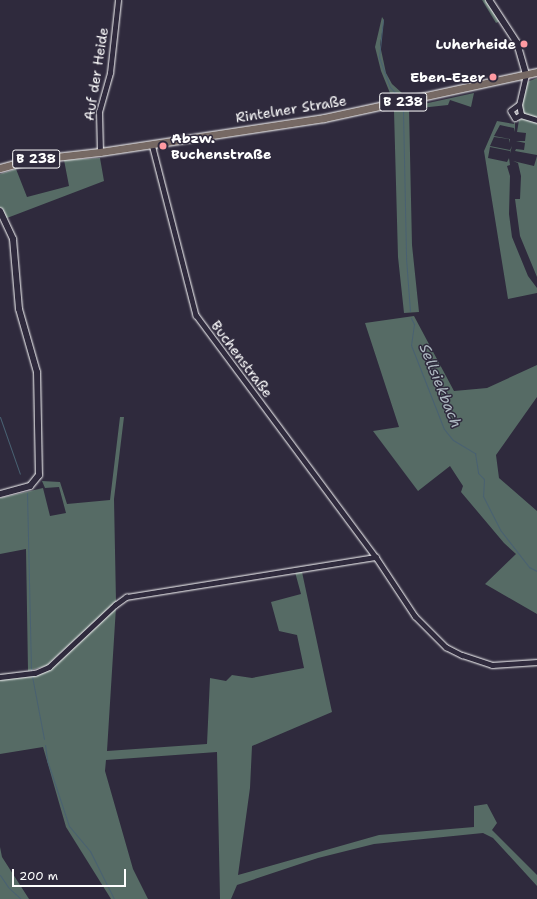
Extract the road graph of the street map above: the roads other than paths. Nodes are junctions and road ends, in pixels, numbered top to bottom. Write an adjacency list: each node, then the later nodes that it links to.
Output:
1 (118, 0): 9 (street, Auf der Heide)
2 (489, 0): 4 (street)
3 (537, 72): 4 (main road, Rintelner Straße / B 238)
4 (526, 74): 5 (street); 8 (main road, Rintelner Straße / B 238)
5 (519, 105): 6 (street); 6 (street)
6 (522, 115): 7 (street)
7 (537, 120)
8 (152, 144): 9 (main road, Rintelner Straße / B 238); 13 (street, Buchenstraße)
9 (100, 152): 10 (main road, Rintelner Straße / B 238)
10 (0, 168)
11 (0, 210): 12 (street)
12 (0, 494)
13 (376, 557): 14 (street, Buchenstraße); 15 (street)
14 (537, 662)
15 (0, 677)

